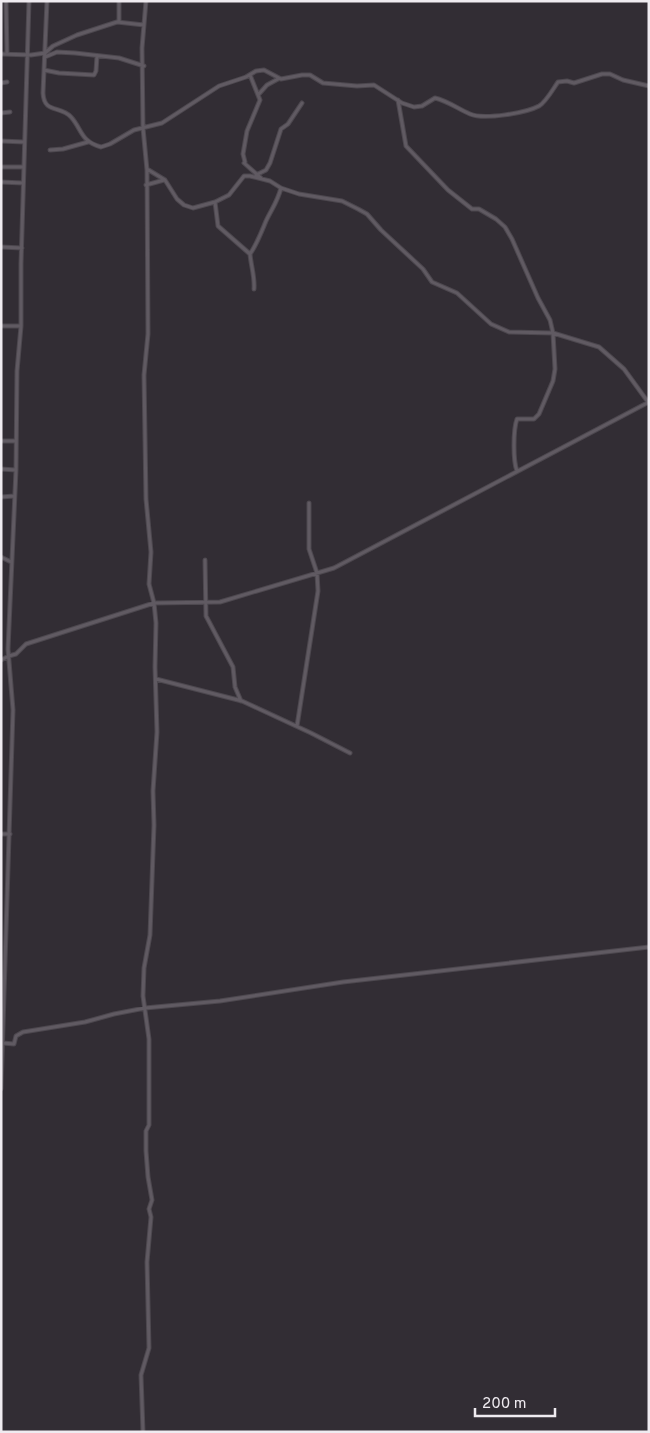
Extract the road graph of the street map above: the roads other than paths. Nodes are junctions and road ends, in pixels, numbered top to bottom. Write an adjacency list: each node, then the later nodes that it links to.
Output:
1 (6, 1): 9 (street)
2 (29, 1): 10 (street)
3 (47, 1): 11 (street)
4 (119, 1): 6 (street)
5 (146, 1): 7 (street)
6 (119, 22): 7 (street); 11 (street)
7 (144, 25): 13 (street)
8 (1, 54): 9 (street)
9 (7, 54): 10 (street)
10 (26, 55): 11 (street); 28 (street)
11 (45, 55): 12 (street); 14 (street)
12 (97, 56): 13 (street); 14 (street)
13 (144, 66): 25 (street)
14 (44, 70): 27 (street)
15 (250, 75): 16 (street); 20 (street); 25 (street)
16 (279, 78): 20 (street); 21 (street)
17 (7, 82): 18 (street)
18 (1, 83)
19 (649, 86): 21 (street)
20 (258, 95): 33 (street)
21 (398, 100): 48 (street)
22 (302, 103): 33 (street)
23 (10, 112): 24 (street)
24 (1, 113)
25 (143, 128): 27 (street); 32 (street)
26 (1, 141): 28 (street)
27 (88, 141): 29 (street)
28 (24, 142): 31 (street)
29 (50, 150)
30 (1, 167): 31 (street)
31 (24, 167): 38 (street)
32 (147, 169): 36 (street); 39 (street)
33 (258, 174): 34 (street); 35 (street)
34 (250, 176): 35 (street); 41 (street)
35 (261, 179): 40 (street)
36 (165, 180): 39 (street); 41 (street)
37 (1, 182): 38 (street)
38 (23, 183): 43 (street)
39 (146, 186): 63 (street)
40 (281, 188): 44 (street); 48 (street)
41 (215, 202): 44 (street)
42 (1, 248): 43 (street)
43 (22, 248): 47 (street)
44 (250, 254): 45 (street)
45 (254, 289)
46 (1, 326): 47 (street)
47 (21, 326): 51 (street)
48 (553, 333): 49 (street); 54 (street)
49 (648, 402): 54 (street)
50 (1, 441): 51 (street)
51 (16, 441): 53 (street)
52 (1, 469): 53 (street)
53 (16, 470): 55 (street)
54 (517, 471): 61 (street)
55 (14, 496): 56 (street); 60 (street)
56 (1, 497)
57 (310, 503): 61 (street)
58 (1, 557): 60 (street)
59 (205, 560): 62 (street)
60 (11, 562): 64 (street)
61 (317, 573): 62 (street); 68 (street)
62 (205, 602): 63 (street); 67 (street)
63 (154, 603): 64 (street); 66 (street)
64 (9, 656): 65 (street); 71 (street)
65 (1, 660)
66 (156, 679): 67 (street); 74 (street)
67 (242, 701): 68 (street)
68 (297, 726): 69 (street)
69 (350, 753)
70 (1, 834): 71 (street)
71 (10, 834): 73 (street)
72 (649, 947): 74 (street)
73 (3, 992): 75 (street)
74 (145, 1008): 75 (street); 77 (street)
75 (2, 1042): 76 (street)
76 (1, 1089)
77 (143, 1432)

